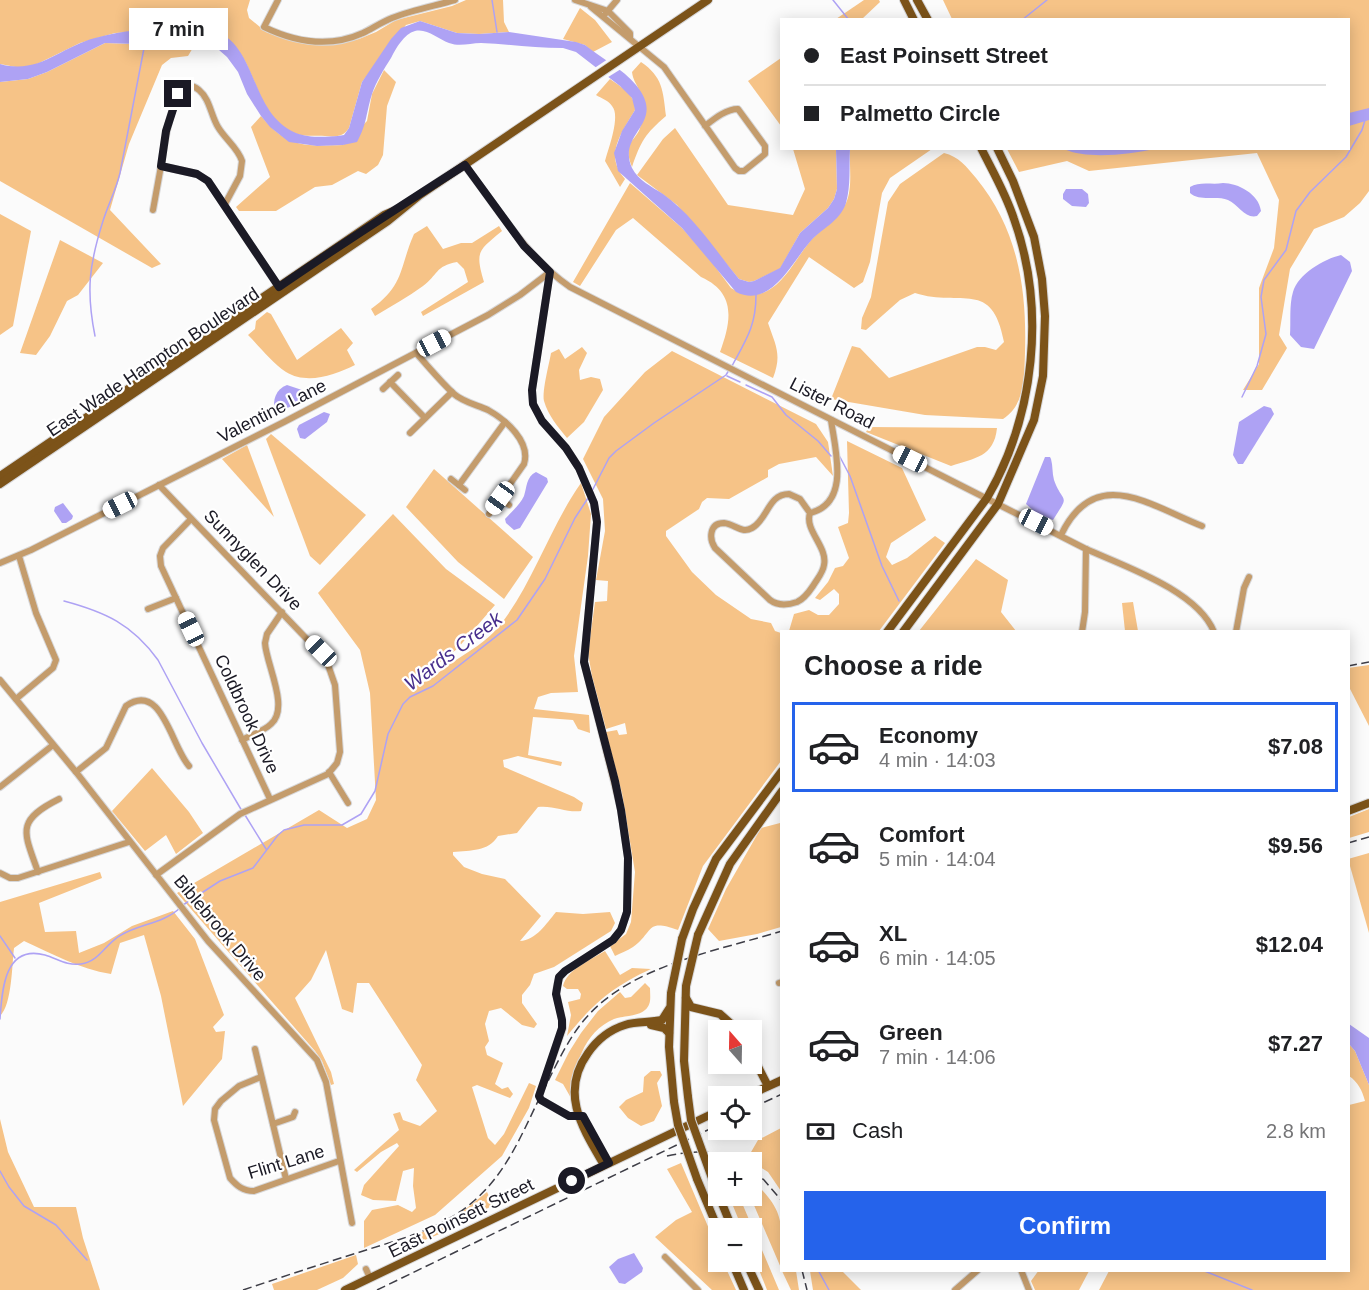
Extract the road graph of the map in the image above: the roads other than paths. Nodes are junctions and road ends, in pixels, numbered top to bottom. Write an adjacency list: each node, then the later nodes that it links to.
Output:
1 (278, 0): 8 (street)
2 (455, 0): 8 (street)
3 (575, 0): 9 (street)
4 (617, 0): 9 (street)
5 (708, 0): 12 (main road, East Wade Hampton Boulevard)
6 (904, 0): 10 (main road)
7 (917, 0): 11 (main road)
8 (447, 1)
9 (606, 14): 12 (street)
10 (913, 18)
11 (927, 18)
12 (638, 47): 13 (street); 16 (main road, East Wade Hampton Boulevard)
13 (705, 126): 13 (street)
14 (982, 150): 39 (main road)
15 (998, 150): 40 (main road)
16 (465, 165): 20 (street, Lister Road); 21 (main road, East Wade Hampton Boulevard)
17 (161, 166): 18 (street); 18 (street); 19 (street)
18 (225, 204): 21 (street)
19 (153, 210)
20 (550, 272): 22 (street, Valentine Lane); 28 (street, Lister Road); 92 (street)
21 (280, 289): 31 (main road, East Wade Hampton Boulevard)
22 (416, 353): 26 (street); 35 (street, Valentine Lane)
23 (398, 375): 24 (street)
24 (390, 382): 25 (street); 27 (street)
25 (383, 389)
26 (452, 392): 27 (street); 29 (street)
27 (425, 418): 30 (street)
28 (831, 420): 39 (street, Lister Road); 42 (street)
29 (505, 422): 36 (street); 38 (street)
30 (410, 433)
31 (17, 468): 32 (main road, East Wade Hampton Boulevard); 34 (main road, East Wade Hampton Boulevard)
32 (0, 476)
33 (451, 479): 36 (street)
34 (0, 484)
35 (159, 485): 44 (street, Sunnyglen Drive); 48 (street, Valentine Lane)
36 (459, 485): 37 (street)
37 (465, 490)
38 (500, 498): 41 (street); 43 (street)
39 (987, 498): 40 (street, Lister Road); 54 (main road)
40 (998, 504): 46 (street, Lister Road); 55 (main road)
41 (509, 505)
42 (810, 513): 42 (street)
43 (489, 514)
44 (191, 519): 51 (street, Coldbrook Drive); 53 (street, Sunnyglen Drive)
45 (1202, 526): 46 (street)
46 (1062, 535): 47 (street, Lister Road)
47 (1086, 549): 56 (street); 57 (street, Lister Road)
48 (19, 556): 49 (street, Valentine Lane); 60 (street)
49 (0, 563)
50 (1249, 577): 58 (street)
51 (176, 598): 52 (street); 61 (street, Coldbrook Drive)
52 (148, 609)
53 (282, 612): 61 (street); 65 (street, Sunnyglen Drive)
54 (888, 630)
55 (904, 630)
56 (1083, 630)
57 (1213, 630)
58 (1236, 630)
59 (0, 680): 60 (street, Biblebrook Drive)
60 (16, 699): 62 (street, Biblebrook Drive)
61 (242, 740): 69 (street, Coldbrook Drive)
62 (53, 745): 64 (street, Biblebrook Drive); 67 (street)
63 (189, 766): 64 (street)
64 (76, 772): 74 (street, Biblebrook Drive)
65 (329, 772): 69 (street); 71 (street)
66 (780, 774): 79 (main road, bridge)
67 (0, 787)
68 (780, 794): 78 (main road, bridge)
69 (270, 798): 77 (street)
70 (59, 800): 75 (street)
71 (348, 803)
72 (1369, 803): 73 (main road)
73 (1350, 810)
74 (129, 842): 75 (street); 77 (street, Biblebrook Drive)
75 (38, 872): 76 (street)
76 (0, 873)
77 (156, 875): 95 (street, Biblebrook Drive)
78 (685, 996): 81 (main road); 82 (main road)
79 (669, 1009): 83 (main road); 92 (main road)
80 (721, 1020): 82 (main road)
81 (728, 1020)
82 (684, 1024): 97 (main road, bridge)
83 (669, 1033): 92 (main road); 99 (main road, bridge)
84 (255, 1049): 87 (street)
85 (757, 1074): 89 (main road)
86 (760, 1074): 89 (main road)
87 (261, 1077): 94 (street); 98 (street, Flint Lane)
88 (780, 1081): 89 (main road)
89 (765, 1088): 90 (main road)
90 (762, 1089)
91 (295, 1112): 94 (street)
92 (581, 1116): 96 (main road)
93 (708, 1116): 96 (main road, East Poinsett Street)
94 (273, 1124): 98 (street)
95 (339, 1161): 98 (street, Flint Lane); 100 (street, Biblebrook Drive)
96 (606, 1164): 107 (main road, East Poinsett Street)
97 (708, 1168)
98 (286, 1179)
99 (713, 1218)
100 (352, 1222)
101 (665, 1257): 109 (street)
102 (366, 1269): 107 (street)
103 (736, 1272): 110 (main road)
104 (751, 1272): 111 (main road)
105 (976, 1272): 112 (street)
106 (1022, 1272): 113 (street)
107 (370, 1278): 108 (main road, East Poinsett Street)
108 (345, 1290)
109 (698, 1290)
110 (744, 1290)
111 (759, 1290)
112 (955, 1290)
113 (1029, 1290)

